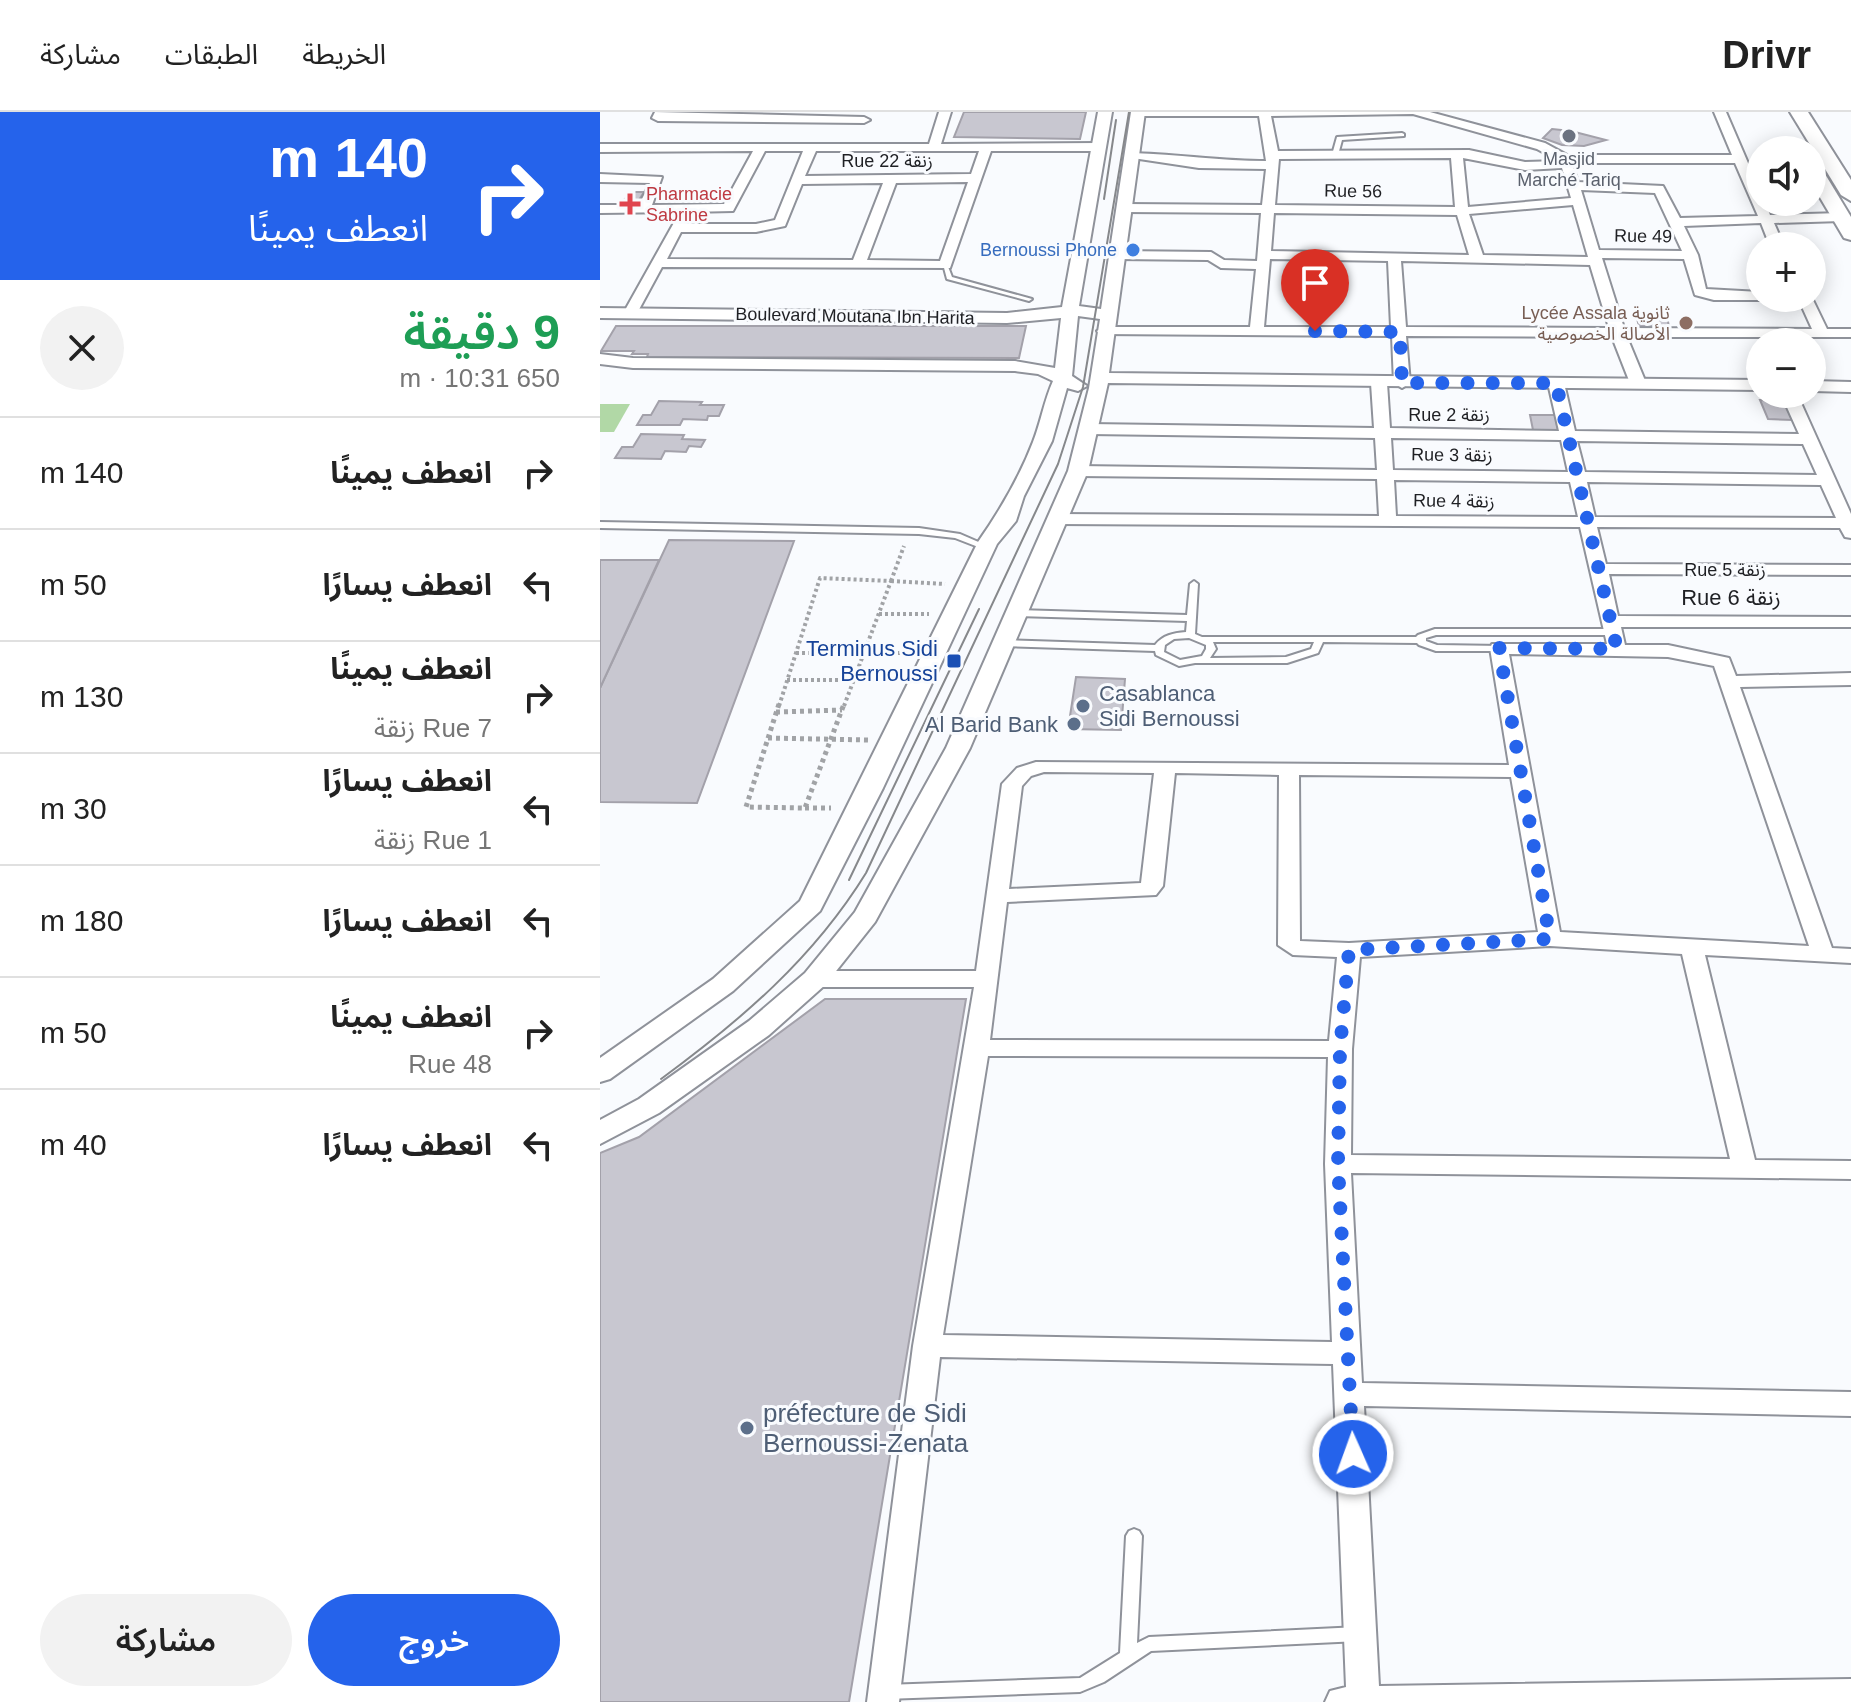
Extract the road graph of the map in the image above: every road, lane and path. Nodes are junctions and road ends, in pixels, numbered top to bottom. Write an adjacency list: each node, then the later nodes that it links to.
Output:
1 (661, 112): 13 (street)
2 (945, 112): 16 (street)
3 (1105, 112): 18 (street)
4 (1138, 112): 10 (street); 25 (street)
5 (1408, 112): 11 (street)
6 (1417, 112): 28 (street)
7 (1720, 112): 26 (street)
8 (1779, 112): 15 (main road)
9 (1799, 112): 35 (main road)
10 (1243, 113): 12 (street)
11 (1337, 113): 12 (street)
12 (1265, 115): 27 (street)
13 (866, 116): 20 (street)
14 (1402, 135): 23 (lane)
15 (1794, 136)
16 (934, 146): 17 (street); 20 (street)
17 (987, 146): 18 (street); 30 (street)
18 (1099, 147): 60 (street)
19 (600, 148): 21 (street)
20 (852, 148): 22 (street)
21 (760, 149): 22 (street); 41 (street)
22 (810, 150): 32 (street)
23 (1335, 155): 24 (street); 27 (street)
24 (1457, 155): 28 (street); 42 (street)
25 (1132, 157): 27 (street); 37 (street)
26 (1737, 159): 28 (street); 43 (street)
27 (1272, 160): 38 (street)
28 (1566, 162): 33 (street)
29 (600, 178): 40 (street)
30 (975, 178): 31 (street, Rue 22 زنقة); 56 (street)
31 (891, 179): 32 (street, Rue 22 زنقة); 55 (street)
32 (799, 180): 46 (street)
33 (1574, 186): 36 (street); 44 (street)
34 (1826, 191): 45 (main road)
35 (1851, 195)
36 (1579, 201): 42 (street, Rue 56); 52 (street)
37 (1126, 208): 38 (street, Rue 56); 48 (street)
38 (1267, 208): 42 (street, Rue 56); 53 (street)
39 (600, 209): 40 (street)
40 (643, 210): 41 (street)
41 (687, 211): 46 (street)
42 (1462, 211): 51 (street)
43 (1766, 220): 44 (street); 45 (street); 47 (street)
44 (1675, 222): 49 (street)
45 (1846, 226)
46 (677, 228): 54 (street)
47 (1771, 232)
48 (1117, 255): 53 (street, Rue 49); 62 (street)
49 (1691, 255): 52 (street, Rue 49); 57 (street)
50 (1394, 257): 51 (street, Rue 49); 53 (street, Rue 49); 64 (street)
51 (1477, 258): 52 (street, Rue 49)
52 (1596, 258): 65 (street)
53 (1264, 260): 63 (street)
54 (658, 263): 55 (street); 59 (street)
55 (858, 265): 56 (street)
56 (945, 265): 58 (lane)
57 (1746, 296)
58 (1029, 299)
59 (631, 312): 60 (street, Boulevard Moutana Ibn Harita); 61 (street, Boulevard Moutana Ibn Harita)
60 (1070, 312): 62 (street, Boulevard Moutana Ibn Harita); 70 (street)
61 (600, 313)
62 (1106, 323): 63 (street); 71 (street)
63 (1257, 330): 64 (street)
64 (1400, 332): 65 (street); 73 (street)
65 (1618, 333): 67 (street); 75 (street)
66 (1851, 333): 68 (street)
67 (1746, 334)
68 (1826, 334)
69 (600, 359): 70 (street)
70 (1063, 377): 71 (street); 94 (street)
71 (1099, 383): 72 (street); 80 (street)
72 (1379, 383): 73 (street); 81 (street)
73 (1402, 383): 74 (street)
74 (1556, 383): 75 (street); 82 (street)
75 (1638, 383): 76 (street)
76 (1746, 385)
77 (1826, 386): 78 (street)
78 (1851, 387)
79 (1795, 408): 83 (street)
80 (1089, 429): 81 (street, Rue 2 زنقة); 84 (street)
81 (1384, 434): 82 (street, Rue 2 زنقة); 85 (street)
82 (1568, 436): 83 (street, Rue 2 زنقة); 86 (street)
83 (1808, 439): 87 (street)
84 (1078, 471): 85 (street, Rue 3 زنقة); 88 (street)
85 (1385, 474): 86 (street, Rue 3 زنقة); 89 (street)
86 (1577, 477): 87 (street, Rue 3 زنقة); 90 (street)
87 (1825, 480): 92 (street)
88 (1057, 519): 89 (street, Rue 4 زنقة); 100 (street)
89 (1388, 520): 90 (street, Rue 4 زنقة)
90 (1588, 522): 92 (street, Rue 4 زنقة); 95 (street)
91 (600, 525): 94 (lane)
92 (1849, 527)
93 (906, 541): 97 (path)
94 (986, 547): 142 (street)
95 (1599, 569): 96 (street, Rue 5 زنقة); 105 (street)
96 (1851, 570)
97 (891, 580): 99 (path); 101 (path); 113 (path)
98 (1194, 584): 103 (lane)
99 (958, 586)
100 (1017, 613): 103 (lane); 110 (street)
101 (879, 614): 102 (path); 114 (path)
102 (942, 615)
103 (1190, 618): 106 (lane)
104 (1851, 622): 105 (street, Rue 6 زنقة)
105 (1614, 634): 108 (lane); 112 (street); 121 (street)
106 (1190, 635): 107 (lane); 111 (lane)
107 (1205, 639): 109 (lane); 116 (lane)
108 (1421, 640): 109 (lane); 112 (lane)
109 (1319, 641): 116 (lane)
110 (1004, 643): 111 (lane); 138 (street)
111 (1158, 648): 116 (lane)
112 (1499, 648): 129 (street)
113 (795, 653): 114 (path); 118 (path)
114 (864, 653): 115 (path); 119 (path)
115 (919, 653)
116 (1198, 661)
117 (1851, 679): 121 (street)
118 (787, 680): 119 (path); 123 (path)
119 (854, 680): 120 (path); 122 (path)
120 (903, 680)
121 (1731, 682): 136 (street)
122 (842, 710): 123 (path); 125 (path)
123 (776, 712): 124 (path)
124 (768, 738): 125 (path); 130 (path)
125 (831, 739): 126 (path); 130 (path)
126 (869, 740)
127 (1165, 768): 128 (street); 132 (street); 132 (street)
128 (1289, 770): 129 (street); 135 (street)
129 (1523, 771): 133 (street)
130 (805, 808): 131 (path)
131 (832, 808)
132 (996, 896): 139 (street)
133 (1550, 939): 134 (street); 135 (street)
134 (1692, 947): 136 (street); 145 (street)
135 (1349, 950): 141 (street)
136 (1823, 955): 137 (street)
137 (1851, 956)
138 (815, 979): 139 (street); 143 (street)
139 (986, 979): 140 (street)
140 (977, 1048): 141 (street); 147 (street)
141 (1340, 1049): 144 (street)
142 (600, 1072)
143 (600, 1133)
144 (1338, 1164): 145 (street); 148 (street)
145 (1745, 1170): 146 (street)
146 (1851, 1170)
147 (927, 1346): 148 (street); 155 (street)
148 (1348, 1353): 149 (street)
149 (1351, 1394): 150 (street); 152 (street)
150 (1851, 1404)
151 (1134, 1536): 153 (lane)
152 (1360, 1634): 153 (lane); 157 (street)
153 (1128, 1654): 155 (lane)
154 (1851, 1694): 156 (street)
155 (884, 1697)
156 (1790, 1698): 157 (street)
157 (1352, 1701)

